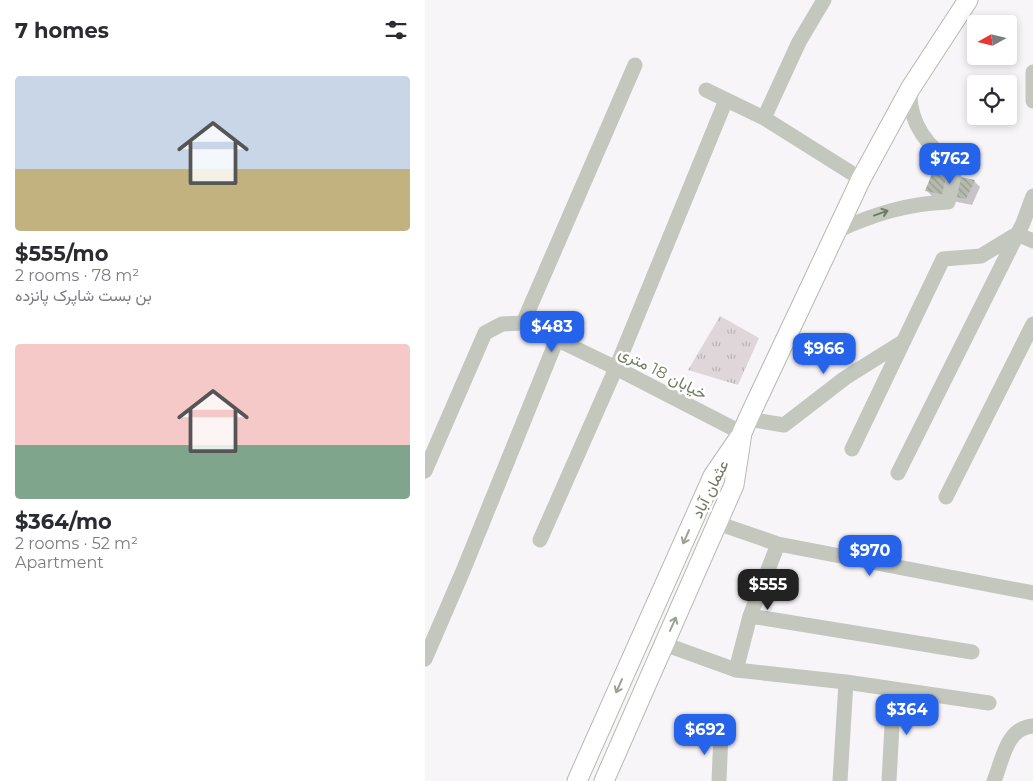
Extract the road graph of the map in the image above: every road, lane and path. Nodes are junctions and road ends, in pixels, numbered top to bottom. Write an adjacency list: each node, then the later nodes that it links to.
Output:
1 (824, 0): 9 (street)
2 (968, 0): 5 (main road)
3 (635, 64): 15 (street)
4 (1033, 72): 8 (street)
5 (910, 89): 10 (main road); 12 (street, one-way to 5)
6 (706, 90): 7 (street)
7 (726, 100): 9 (street); 19 (street)
8 (1033, 101)
9 (764, 118): 10 (street)
10 (861, 179): 12 (main road)
11 (1033, 196): 13 (street)
12 (836, 231): 20 (main road)
13 (1017, 234): 14 (street); 18 (street); 23 (street)
14 (1033, 241)
15 (523, 323): 17 (street, خیابان 18 متری); 22 (street)
16 (1033, 324): 24 (street)
17 (557, 339): 19 (street, خیابان 18 متری); 32 (street)
18 (904, 341): 20 (street, خیابان 18 متری); 21 (street)
19 (616, 368): 20 (street, خیابان 18 متری); 26 (street)
20 (745, 426): 25 (main road, عثمان آباد); 39 (main road, عثمان آباد, one-way to 39)
21 (853, 448)
22 (425, 471)
23 (898, 473)
24 (946, 497)
25 (717, 523): 27 (street); 30 (main road, عثمان آباد, one-way to 25)
26 (540, 540)
27 (778, 544): 28 (street); 29 (street)
28 (1033, 593)
29 (750, 616): 31 (street); 33 (street)
30 (664, 644): 33 (street); 40 (main road, عثمان آباد)
31 (972, 652)
32 (425, 658)
33 (736, 670): 34 (street)
34 (846, 682): 35 (street); 42 (street)
35 (895, 689): 36 (street); 43 (street)
36 (989, 703)
37 (1033, 726): 45 (street)
38 (721, 733): 41 (street)
39 (577, 781)
40 (604, 781)
41 (719, 781)
42 (840, 781)
43 (889, 781): 44 (street)
44 (893, 781)
45 (995, 781)

